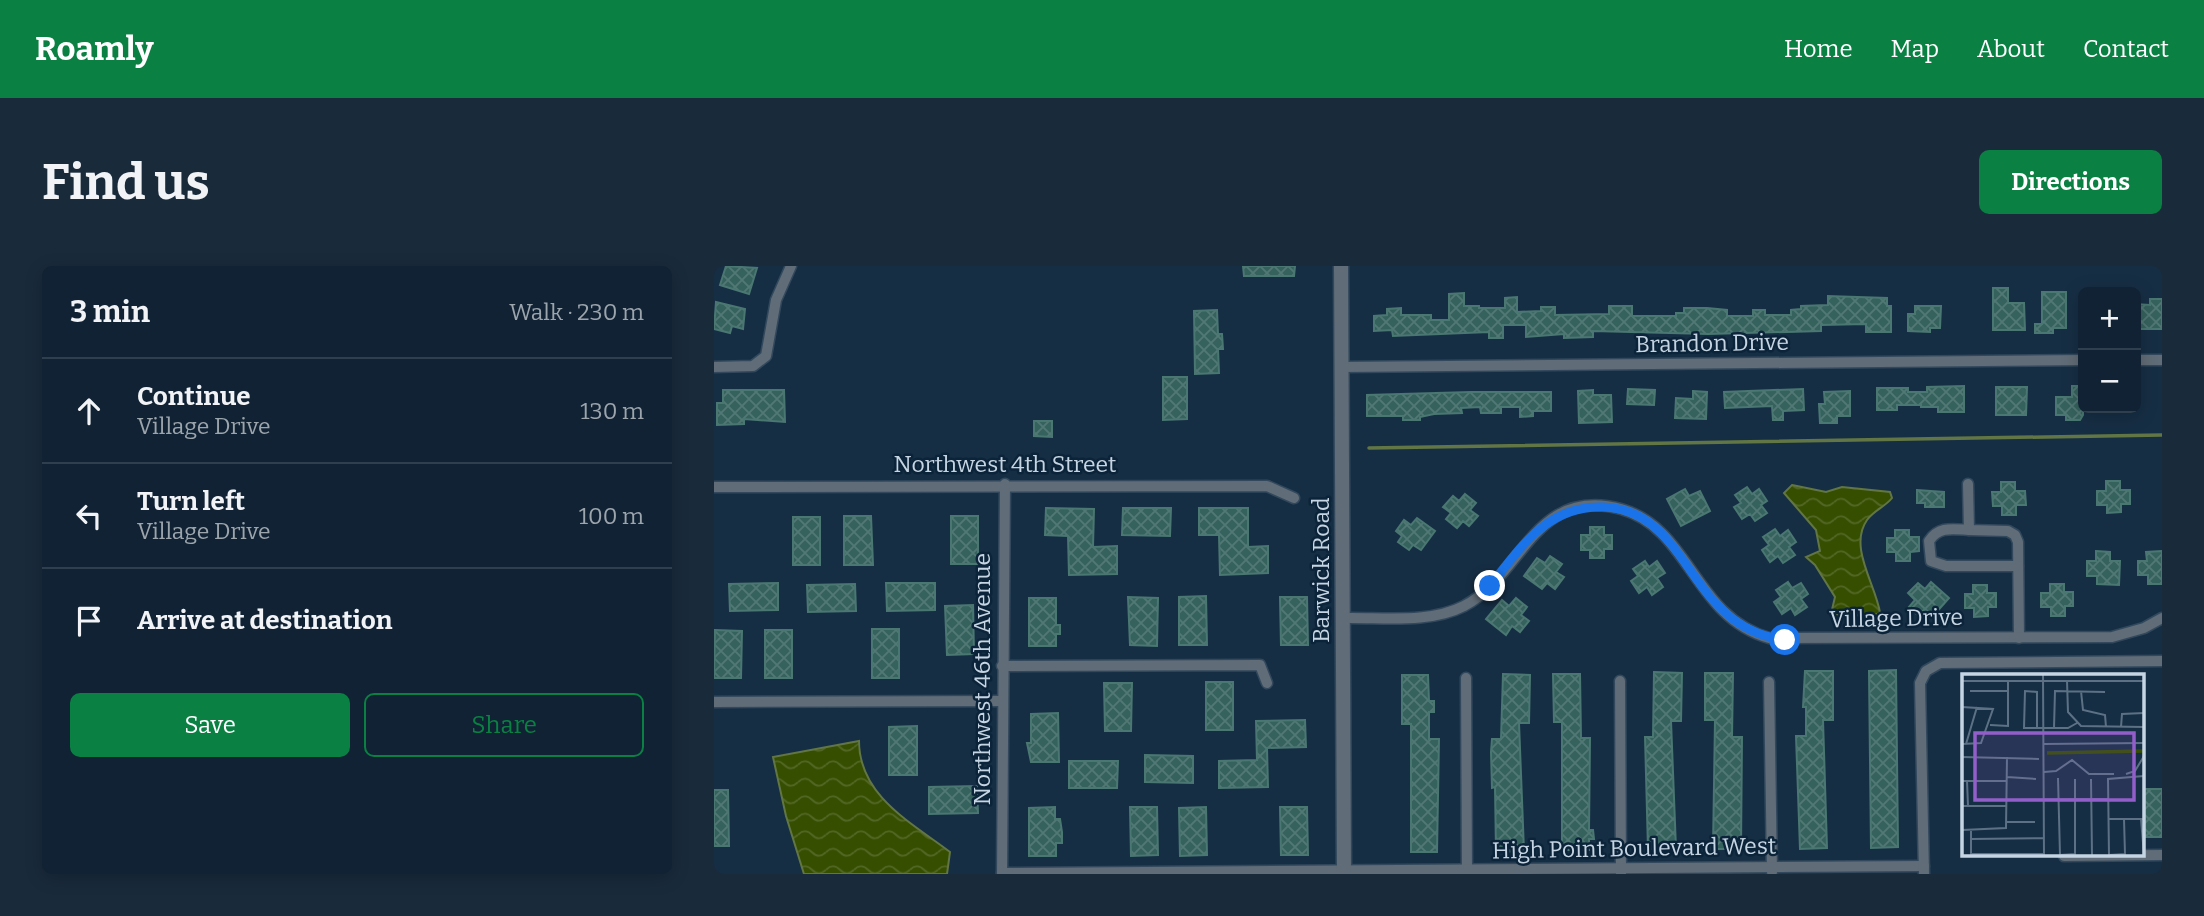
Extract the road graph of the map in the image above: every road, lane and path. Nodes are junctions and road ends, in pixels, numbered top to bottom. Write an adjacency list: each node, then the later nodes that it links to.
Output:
1 (791, 266): 6 (street)
2 (1340, 266): 7 (street, Barwick Road)
3 (2078, 360): 7 (street, Brandon Drive)
4 (2141, 360): 5 (street)
5 (2162, 360)
6 (714, 367)
7 (1342, 367): 14 (street, Barwick Road)
8 (1005, 484): 10 (street, Northwest 4th Street); 11 (street, Northwest 4th Street); 18 (street, Northwest 46th Avenue)
9 (1968, 484): 12 (street)
10 (714, 487)
11 (1294, 498)
12 (1969, 530): 13 (street); 13 (street)
13 (2018, 566): 16 (street)
14 (1343, 618): 16 (street, Village Drive); 31 (street, Barwick Road)
15 (2162, 618): 16 (street, Village Drive)
16 (2019, 638)
17 (2162, 661): 27 (street)
18 (1002, 666): 22 (street); 23 (street, Northwest 46th Avenue)
19 (1466, 678): 29 (street)
20 (1620, 681): 30 (street)
21 (1769, 682): 28 (street)
22 (1267, 683)
23 (1002, 701): 24 (street); 32 (street, Northwest 46th Avenue)
24 (714, 702)
25 (2144, 855): 26 (street)
26 (2162, 855)
27 (1924, 870): 28 (street, High Point Boulevard West)
28 (1772, 871): 30 (street, High Point Boulevard West)
29 (1467, 872): 30 (street, High Point Boulevard West); 31 (street, High Point Boulevard West)
30 (1621, 872)
31 (1344, 873): 32 (street, High Point Boulevard West)
32 (1002, 874)

